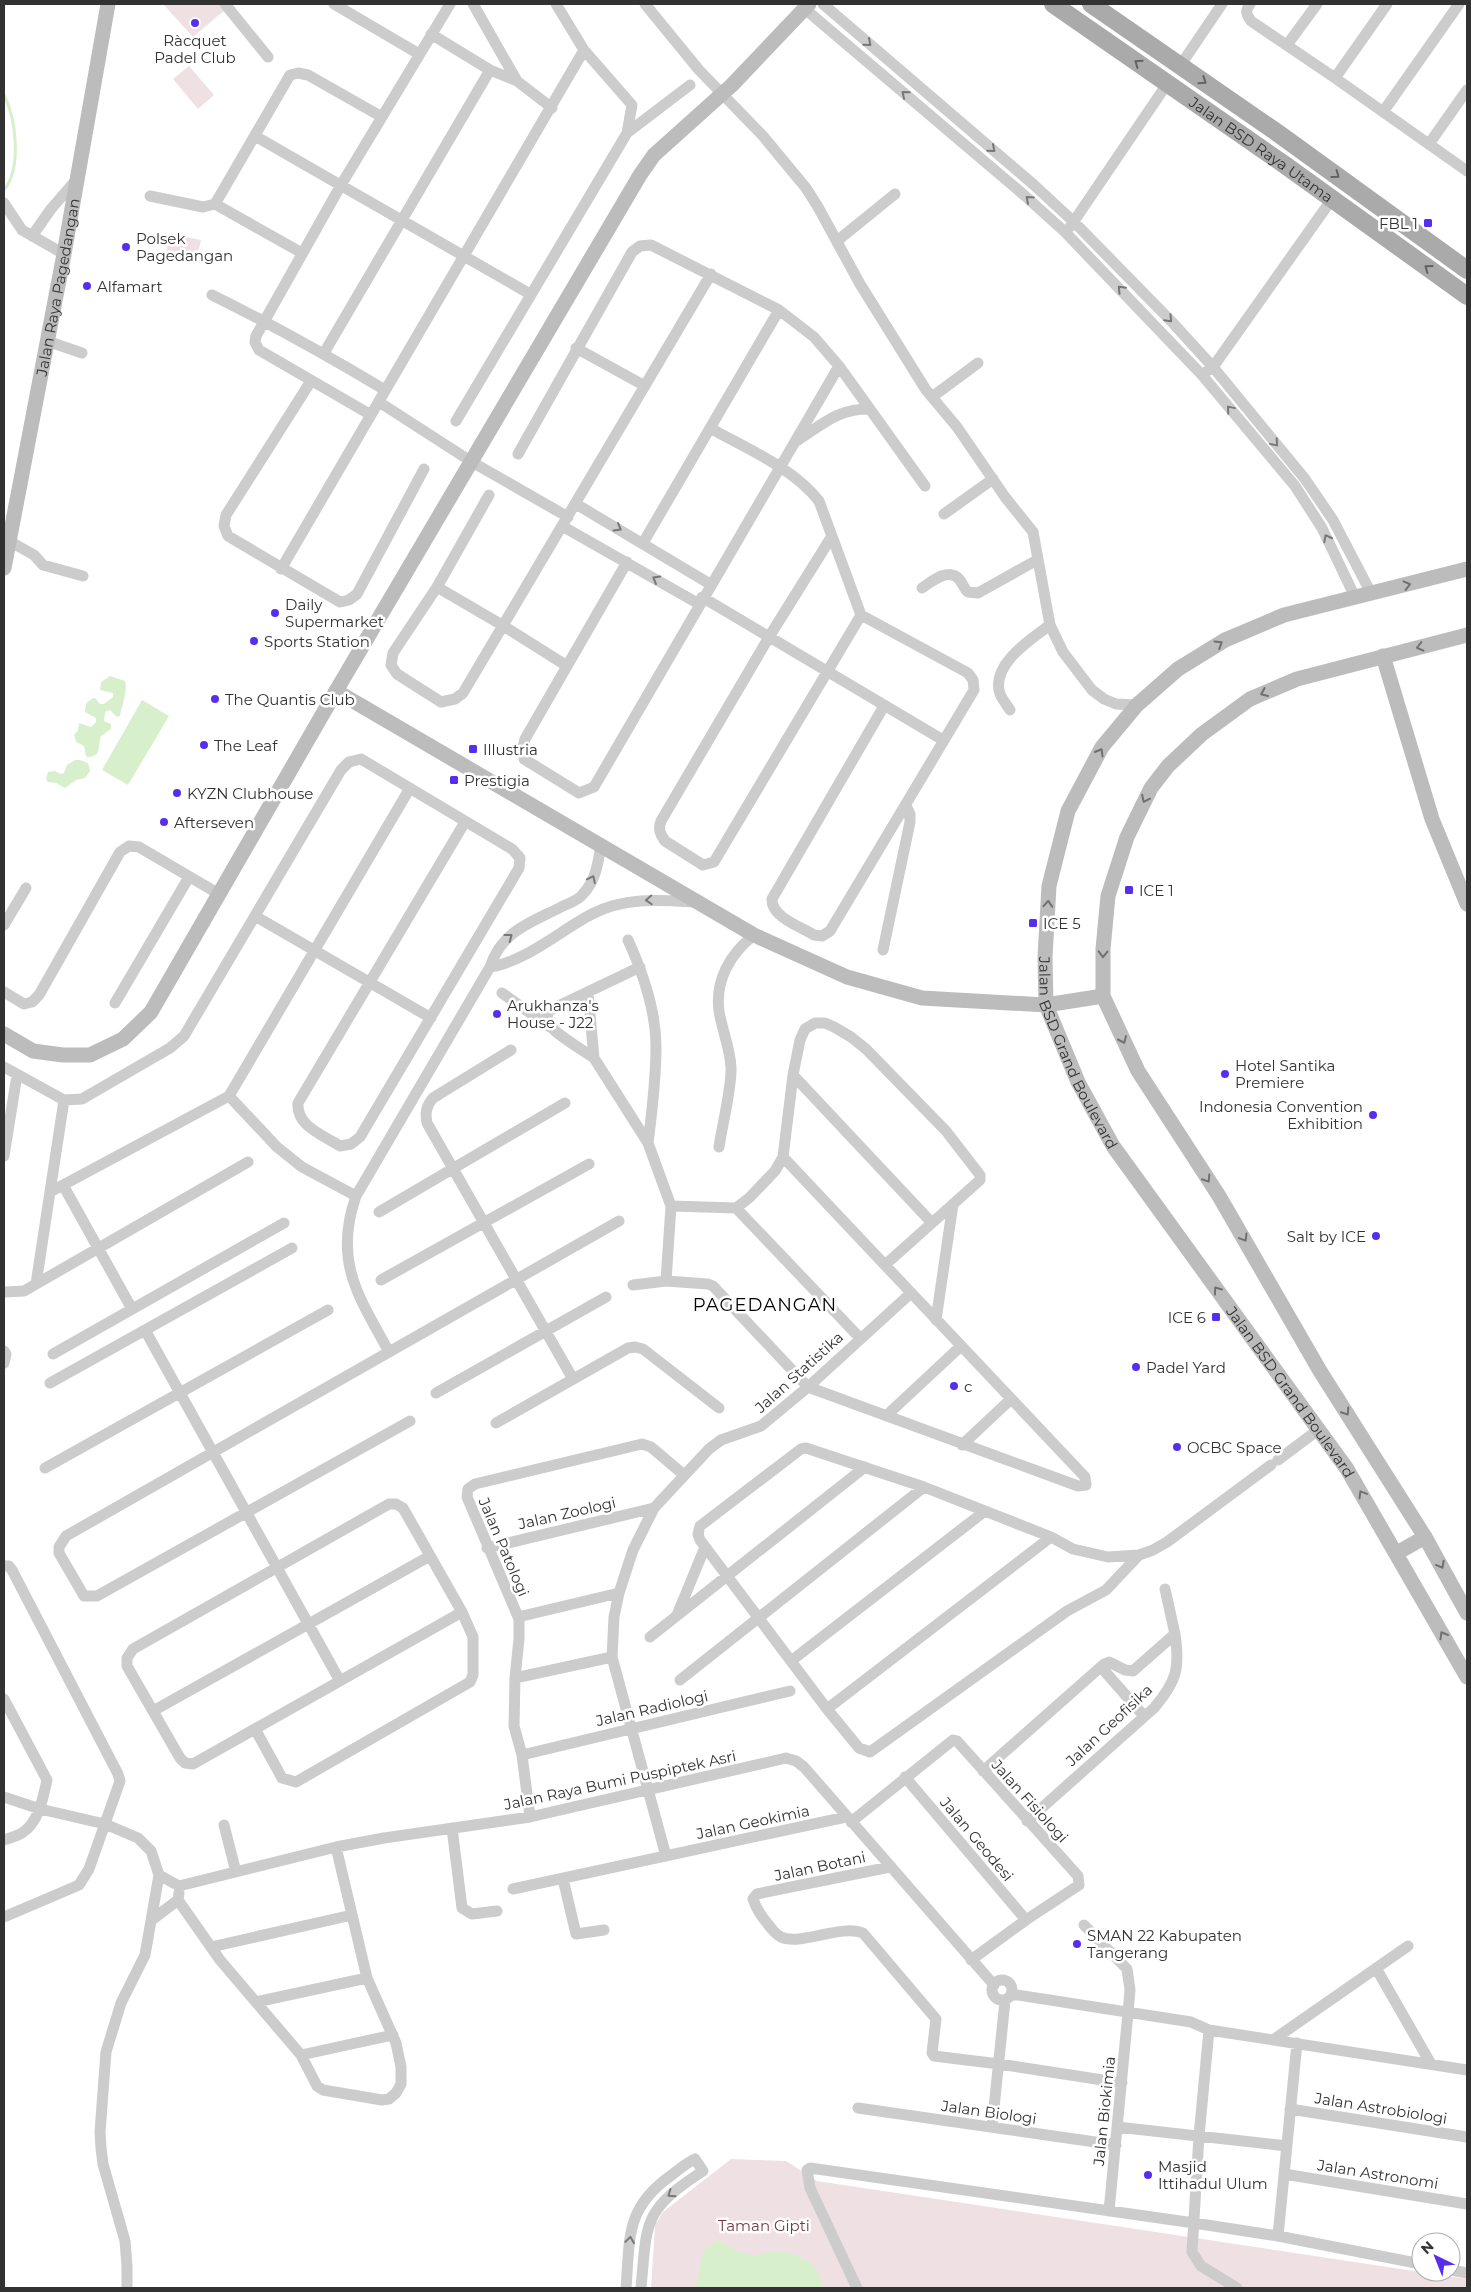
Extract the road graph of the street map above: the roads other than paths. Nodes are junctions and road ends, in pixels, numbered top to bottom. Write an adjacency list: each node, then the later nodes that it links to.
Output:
1 (108, 4): 36 (street, Jalan Raya Pagedangan)
2 (225, 4): 21 (street)
3 (334, 4): 20 (street)
4 (450, 4): 17 (street)
5 (473, 4): 25 (street)
6 (556, 4): 19 (street)
7 (645, 4): 47 (street)
8 (823, 4): 44 (street, one-way to 44)
9 (1053, 4): 26 (main road, Jalan BSD Raya Utama, one-way to 9)
10 (1091, 4): 22 (main road, Jalan BSD Raya Utama)
11 (1222, 4): 22 (street)
12 (1250, 4): 18 (street)
13 (1317, 4): 18 (street)
14 (1387, 4): 24 (street)
15 (1459, 4): 30 (street)
16 (807, 6): 45 (street, one-way to 16); 78 (street)
17 (432, 34): 20 (street); 23 (street)
18 (1287, 45): 24 (street)
19 (584, 50): 29 (street); 32 (street)
20 (419, 54): 31 (street)
21 (268, 57)
22 (1180, 66): 51 (main road, Jalan BSD Raya Utama, one-way to 51)
23 (490, 70): 25 (street); 43 (street)
24 (1335, 78): 30 (street)
25 (517, 81): 29 (street)
26 (1167, 84): 40 (main road, Jalan BSD Raya Utama); 44 (street)
27 (690, 85): 32 (street)
28 (1467, 90): 34 (street)
29 (552, 108): 50 (street)
30 (1383, 112): 34 (street)
31 (382, 117): 33 (street); 37 (street)
32 (627, 133): 54 (street)
33 (255, 136): 37 (street); 41 (street)
34 (1429, 144): 35 (street)
35 (1467, 171)
36 (76, 180): 46 (street); 49 (street, Jalan Raya Pagedangan)
37 (341, 185): 43 (street); 48 (street)
38 (895, 194): 47 (street)
39 (150, 196): 41 (street)
40 (1332, 198): 53 (main road, Jalan BSD Raya Utama, one-way to 40); 65 (street)
41 (215, 204): 48 (street)
42 (5, 206): 46 (street)
43 (403, 220): 50 (street); 62 (street)
44 (1074, 222): 45 (street); 65 (street, one-way to 65)
45 (1065, 232): 66 (street, one-way to 45)
46 (32, 236): 49 (street)
47 (837, 241): 70 (street)
48 (302, 253): 58 (street)
49 (64, 254): 59 (street, Jalan Raya Pagedangan)
50 (463, 256): 54 (street); 69 (street)
51 (1466, 269): 53 (main road)
52 (711, 274): 57 (street); 60 (street); 68 (street)
53 (1452, 286): 56 (main road, Jalan BSD Raya Utama)
54 (530, 294): 74 (street)
55 (212, 295): 58 (street)
56 (1467, 296)
57 (779, 310): 64 (street); 75 (street)
58 (264, 320): 62 (street); 67 (street)
59 (47, 341): 61 (street); 90 (street, Jalan Raya Pagedangan)
60 (576, 348): 68 (street); 77 (street)
61 (82, 353)
62 (324, 353): 69 (street)
63 (978, 363): 70 (street)
64 (839, 366): 72 (street); 76 (street)
65 (1213, 367): 66 (street); 82 (street, one-way to 82)
66 (1202, 375): 84 (street, one-way to 66)
67 (311, 381): 73 (street); 95 (street)
68 (645, 386): 86 (street)
69 (385, 390): 71 (street)
70 (932, 397): 81 (street)
71 (379, 402): 73 (street); 78 (street)
72 (870, 409): 76 (street); 83 (street)
73 (371, 415): 95 (street)
74 (456, 421)
75 (710, 428): 79 (street); 91 (street)
76 (795, 442): 79 (street)
77 (518, 454)
78 (472, 462): 88 (street); 112 (street)
79 (780, 468): 89 (street); 98 (street)
80 (424, 469): 95 (street)
81 (993, 479): 87 (street); 92 (street)
82 (1305, 479): 84 (street); 101 (street)
83 (925, 486)
84 (1295, 486): 102 (street, one-way to 84)
85 (489, 495): 99 (street)
86 (576, 504): 88 (street); 91 (street, one-way to 91)
87 (944, 514)
88 (565, 522): 93 (street); 105 (street)
89 (832, 536): 104 (street); 108 (street)
90 (9, 541): 94 (street, Jalan Raya Pagedangan); 97 (street)
91 (643, 543): 98 (street)
92 (1037, 560): 100 (street); 106 (street)
93 (627, 562): 103 (street, one-way to 93); 110 (street)
94 (4, 563)
95 (281, 569)
96 (1467, 569): 101 (street, Jalan BSD Grand Boulevard, one-way to 96)
97 (83, 576)
98 (710, 584): 103 (street)
99 (437, 588): 105 (street); 105 (street)
100 (922, 588)
101 (1370, 593): 102 (street, Jalan BSD Grand Boulevard)
102 (1355, 597): 113 (street, Jalan BSD Grand Boulevard, one-way to 102)
103 (700, 600): 108 (street); 110 (street)
104 (861, 615): 111 (street); 116 (street)
105 (502, 625): 110 (street)
106 (1050, 625): 113 (street); 115 (street)
107 (1467, 635): 109 (street, Jalan BSD Grand Boulevard, one-way to 109)
108 (769, 637): 111 (street); 111 (street)
109 (1383, 656): 126 (street); 140 (street, Jalan BSD Grand Boulevard, one-way to 140)
110 (567, 666)
111 (826, 672): 114 (street)
112 (336, 691): 120 (street); 123 (street)
113 (1136, 704): 142 (street, Jalan BSD Grand Boulevard, one-way to 113)
114 (884, 706): 116 (street); 118 (street)
115 (1010, 710)
116 (943, 740): 118 (street)
117 (410, 788): 119 (street); 128 (street); 133 (street)
118 (906, 806): 132 (street)
119 (465, 822): 136 (street); 143 (street)
120 (601, 845): 124 (street, one-way to 120); 125 (street)
121 (189, 877): 123 (street); 137 (street); 141 (street)
122 (26, 888): 129 (street)
123 (219, 894): 145 (street)
124 (582, 896): 127 (street); 134 (street, one-way to 124)
125 (698, 902): 127 (street, one-way to 127); 130 (street)
126 (1467, 904)
127 (594, 913): 134 (street)
128 (255, 916): 133 (street); 152 (street)
129 (4, 925)
130 (754, 935): 142 (street); 155 (street)
131 (628, 940): 135 (street)
132 (883, 950)
133 (313, 951): 136 (street); 151 (street)
134 (490, 967): 163 (street)
135 (640, 967): 138 (street); 154 (street)
136 (369, 983): 143 (street); 143 (street)
137 (4, 992)
138 (588, 992): 144 (street); 147 (street)
139 (502, 993): 144 (street)
140 (1103, 996): 142 (street); 214 (street, Jalan BSD Grand Boulevard, one-way to 214)
141 (115, 1003)
142 (1046, 1005): 204 (street, Jalan BSD Grand Boulevard, one-way to 142)
143 (430, 1018)
144 (552, 1028): 147 (street)
145 (4, 1034)
146 (511, 1050): 160 (street)
147 (594, 1058): 154 (street)
148 (4, 1067): 149 (street)
149 (17, 1075): 152 (street); 156 (street)
150 (793, 1075): 157 (street); 164 (street); 171 (street)
151 (229, 1096): 161 (street); 163 (street)
152 (64, 1100): 162 (street)
153 (565, 1103): 160 (street)
154 (648, 1143): 165 (street)
155 (719, 1147)
156 (4, 1156)
157 (783, 1157): 166 (street); 174 (street)
158 (248, 1162): 173 (street)
159 (589, 1164): 170 (street)
160 (453, 1169): 167 (street); 170 (street)
161 (63, 1186): 162 (street); 173 (street)
162 (50, 1192): 178 (street)
163 (356, 1196): 191 (street)
164 (953, 1204): 171 (street); 185 (street)
165 (671, 1206): 166 (street); 177 (street)
166 (736, 1208): 188 (street)
167 (379, 1212)
168 (619, 1221): 176 (street)
169 (284, 1223): 183 (street)
170 (484, 1223): 175 (street); 176 (street)
171 (932, 1223): 174 (street)
172 (292, 1248): 186 (street)
173 (98, 1249): 178 (street); 183 (street)
174 (885, 1265): 181 (street)
175 (380, 1280)
176 (516, 1280): 187 (street); 191 (street)
177 (666, 1281): 179 (street); 196 (street)
178 (36, 1284): 180 (street)
179 (633, 1285)
180 (4, 1292)
181 (911, 1293): 185 (street); 188 (street, Jalan Statistika)
182 (606, 1297): 187 (street)
183 (132, 1309): 192 (street)
184 (328, 1310): 197 (street)
185 (936, 1320): 189 (street)
186 (145, 1330): 195 (street); 197 (street)
187 (546, 1331): 194 (street); 198 (street)
188 (860, 1338): 196 (street, Jalan Statistika)
189 (961, 1346): 199 (street); 201 (street)
190 (4, 1351): 193 (street)
191 (389, 1352): 206 (street)
192 (53, 1354)
193 (4, 1363)
194 (573, 1378): 200 (street); 203 (street)
195 (50, 1383)
196 (808, 1387): 201 (street); 209 (street, Jalan Statistika)
197 (180, 1392): 206 (street); 208 (street)
198 (436, 1393)
199 (1011, 1399): 205 (street); 205 (street)
200 (719, 1408)
201 (886, 1416): 205 (street)
202 (410, 1421): 212 (street)
203 (496, 1423)
204 (1318, 1430): 218 (street, Jalan BSD Grand Boulevard, one-way to 204); 219 (street)
205 (962, 1445)
206 (213, 1452): 212 (street); 212 (street)
207 (866, 1467): 210 (street); 216 (street); 223 (street)
208 (44, 1468)
209 (684, 1475): 211 (street, Jalan Statistika); 217 (street, Jalan Patologi)
210 (924, 1488): 213 (street); 230 (street)
211 (654, 1508): 217 (street, Jalan Zoologi); 225 (street, Jalan Statistika)
212 (246, 1512): 222 (street)
213 (986, 1512): 215 (street); 235 (street)
214 (1425, 1536): 218 (street); 227 (street, Jalan BSD Grand Boulevard, one-way to 227)
215 (1051, 1537): 219 (street); 243 (street)
216 (705, 1547): 223 (street); 228 (street)
217 (487, 1548): 229 (street, Jalan Patologi)
218 (1397, 1553): 237 (street, Jalan BSD Grand Boulevard, one-way to 218)
219 (1138, 1555): 243 (street)
220 (430, 1556): 222 (street); 226 (street); 231 (street)
221 (4, 1566): 257 (street)
222 (277, 1568): 231 (street); 244 (street)
223 (727, 1576): 228 (street); 230 (street)
224 (1164, 1589): 232 (street, Jalan Geofisika)
225 (619, 1592): 229 (street); 234 (street, Jalan Statistika)
226 (462, 1612): 240 (street); 247 (street)
227 (1467, 1613)
228 (677, 1616): 233 (street)
229 (518, 1617): 238 (street, Jalan Patologi)
230 (758, 1618): 235 (street); 239 (street)
231 (308, 1624): 240 (street); 244 (street)
232 (1175, 1634): 236 (street, Jalan Geofisika); 245 (street, Jalan Geofisika)
233 (650, 1637)
234 (612, 1657): 238 (street); 246 (street, Jalan Statistika)
235 (790, 1661): 243 (street)
236 (1101, 1666): 245 (street); 249 (street)
237 (1467, 1677)
238 (515, 1678): 248 (street, Jalan Patologi)
239 (680, 1680)
240 (340, 1681): 247 (street)
241 (790, 1691): 246 (street, Jalan Radiologi)
242 (4, 1699): 253 (street)
243 (827, 1710)
244 (153, 1711): 247 (street)
245 (1144, 1716): 256 (street, Jalan Geofisika)
246 (632, 1728): 248 (street, Jalan Radiologi); 251 (street, Jalan Statistika)
247 (255, 1729)
248 (522, 1755): 254 (street, Jalan Patologi)
249 (983, 1771): 250 (street, Jalan Fisiologi); 256 (street, Jalan Fisiologi)
250 (905, 1777): 255 (street, Jalan Fisiologi); 274 (street, Jalan Geodesi)
251 (648, 1789): 254 (street, Jalan Raya Bumi Puspiptek Asri); 255 (street, Jalan Raya Bumi Puspiptek Asri); 262 (street)
252 (4, 1797): 253 (street)
253 (40, 1809): 257 (street); 260 (street)
254 (530, 1818): 259 (street, Jalan Raya Bumi Puspiptek Asri)
255 (849, 1820): 262 (street, Jalan Geokimia); 263 (street, Jalan Raya Bumi Puspiptek Asri)
256 (1027, 1821): 274 (street, Jalan Fisiologi)
257 (106, 1824): 265 (street); 272 (street)
258 (224, 1825): 264 (street)
259 (452, 1828): 261 (street, Jalan Raya Bumi Puspiptek Asri); 270 (street)
260 (4, 1840)
261 (336, 1847): 264 (street, Jalan Raya Bumi Puspiptek Asri); 271 (street)
262 (666, 1856): 266 (street, Jalan Geokimia)
263 (890, 1867): 279 (street, Jalan Raya Bumi Puspiptek Asri); 290 (street, Jalan Botani)
264 (236, 1872): 267 (street, Jalan Raya Bumi Puspiptek Asri)
265 (159, 1875): 267 (street); 273 (street)
266 (563, 1879): 268 (street, Jalan Geokimia); 276 (street)
267 (179, 1886): 269 (street)
268 (513, 1890)
269 (178, 1900): 273 (street); 278 (street)
270 (497, 1911)
271 (352, 1915): 278 (street); 281 (street)
272 (4, 1917)
273 (153, 1918): 308 (street)
274 (1026, 1920): 279 (street, Jalan Fisiologi)
275 (1084, 1925): 284 (street, Jalan Biokimia)
276 (604, 1930)
277 (1408, 1946): 280 (street)
278 (211, 1947): 283 (street)
279 (970, 1960): 282 (street, Jalan Raya Bumi Puspiptek Asri)
280 (1376, 1968): 287 (street); 291 (street)
281 (367, 1978): 283 (street); 286 (street)
282 (1008, 1998): 284 (street); 290 (street)
283 (256, 2002): 289 (street)
284 (1128, 2013): 285 (street); 293 (street, Jalan Biokimia)
285 (1209, 2030): 287 (street); 298 (street)
286 (393, 2035): 289 (street); 289 (street)
287 (1273, 2040): 288 (street)
288 (1297, 2043): 291 (street); 295 (street)
289 (300, 2055)
290 (999, 2064): 293 (street); 296 (street)
291 (1431, 2064): 292 (street)
292 (1467, 2070)
293 (1122, 2083): 297 (street, Jalan Biokimia)
294 (858, 2108): 296 (street, Jalan Biologi)
295 (1290, 2109): 299 (street, Jalan Astrobiologi); 301 (street)
296 (992, 2127): 300 (street, Jalan Biologi)
297 (1117, 2127): 298 (street); 300 (street, Jalan Biokimia)
298 (1199, 2136): 301 (street); 305 (street)
299 (1467, 2137)
300 (1116, 2146): 304 (street, Jalan Biokimia)
301 (1287, 2146): 302 (street)
302 (1284, 2174): 303 (street, Jalan Astronomi); 306 (street)
303 (1467, 2204)
304 (1109, 2211): 305 (street); 311 (street)
305 (1194, 2223): 306 (street); 312 (street)
306 (1278, 2236): 307 (street)
307 (1411, 2262)
308 (127, 2288)
309 (626, 2288): 310 (street, one-way to 310)
310 (641, 2288)
311 (857, 2288)
312 (1236, 2288)

